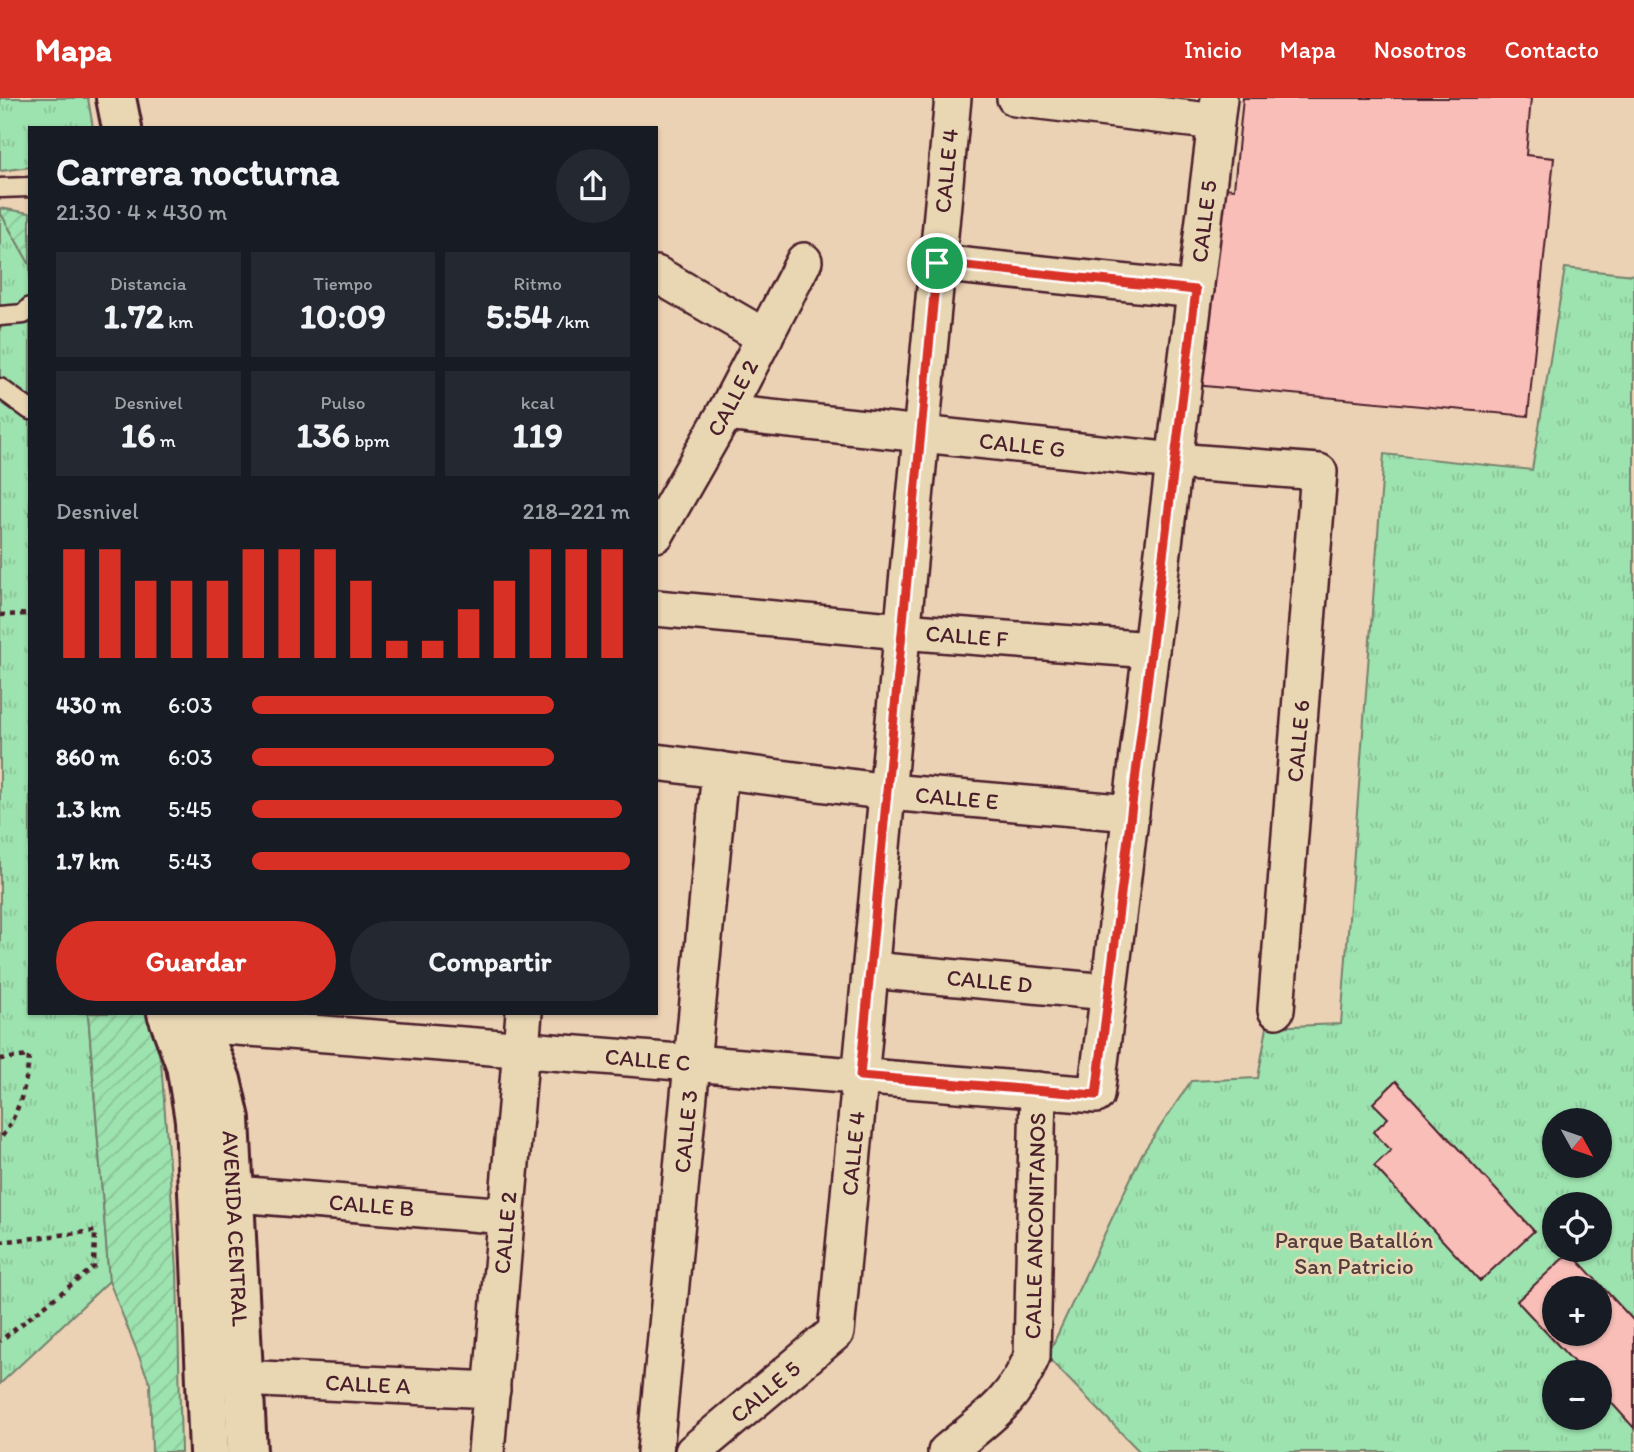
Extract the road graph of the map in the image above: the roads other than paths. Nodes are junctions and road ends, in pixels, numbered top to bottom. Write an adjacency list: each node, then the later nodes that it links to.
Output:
1 (116, 98): 5 (street)
2 (953, 98): 9 (street, CALLE 4)
3 (1015, 98): 4 (street)
4 (1218, 110): 11 (street, CALLE 5)
5 (122, 126)
6 (28, 187): 7 (lane)
7 (0, 188)
8 (804, 261): 14 (street, CALLE 2)
9 (937, 263): 11 (street); 18 (street, CALLE 4)
10 (658, 275): 14 (street)
11 (1196, 290): 19 (street, CALLE 5)
12 (28, 309): 13 (lane)
13 (0, 316)
14 (765, 337): 17 (street, CALLE 2)
15 (0, 388): 16 (lane)
16 (28, 410)
17 (726, 413): 18 (street, CALLE G); 21 (street, CALLE 2)
18 (921, 435): 19 (street, CALLE G); 24 (street, CALLE 4)
19 (1174, 461): 20 (street, CALLE G); 25 (street, CALLE 5)
20 (1319, 472): 32 (street, CALLE 6)
21 (670, 480): 22 (street, CALLE 2)
22 (658, 526)
23 (658, 608): 24 (street, CALLE F)
24 (902, 631): 25 (street, CALLE F); 28 (street, CALLE 4)
25 (1151, 650): 29 (street, CALLE 5)
26 (658, 762): 27 (street, CALLE E)
27 (720, 770): 28 (street, CALLE E); 37 (street, CALLE 3)
28 (888, 792): 29 (street, CALLE E); 30 (street, CALLE 4)
29 (1131, 813): 31 (street, CALLE 5)
30 (871, 970): 31 (street, CALLE D); 38 (street, CALLE 4)
31 (1108, 992): 40 (street, CALLE 5)
32 (1276, 1010)
33 (524, 1015): 36 (street, CALLE 2)
34 (187, 1017): 35 (street, CALLE C); 41 (street, AVENIDA CENTRAL); 47 (street, AVENIDA CENTRAL)
35 (336, 1024): 36 (street, CALLE C)
36 (521, 1050): 37 (street, CALLE C); 42 (street, CALLE 2)
37 (692, 1063): 38 (street, CALLE C); 50 (street, CALLE 3)
38 (860, 1076): 39 (street, CALLE C); 43 (street, CALLE 4)
39 (1038, 1090): 40 (street, CALLE C); 51 (street, CALLE ANCONITANOS)
40 (1096, 1095)
41 (236, 1194): 42 (street, CALLE B); 44 (street, AVENIDA CENTRAL)
42 (507, 1216): 45 (street, CALLE 2)
43 (836, 1332): 46 (street, CALLE 5)
44 (242, 1378): 45 (street, CALLE A); 48 (street, AVENIDA CENTRAL)
45 (492, 1390): 49 (street, CALLE 2)
46 (710, 1447)
47 (209, 1452)
48 (247, 1452)
49 (486, 1452)
50 (655, 1452)
51 (946, 1452)

